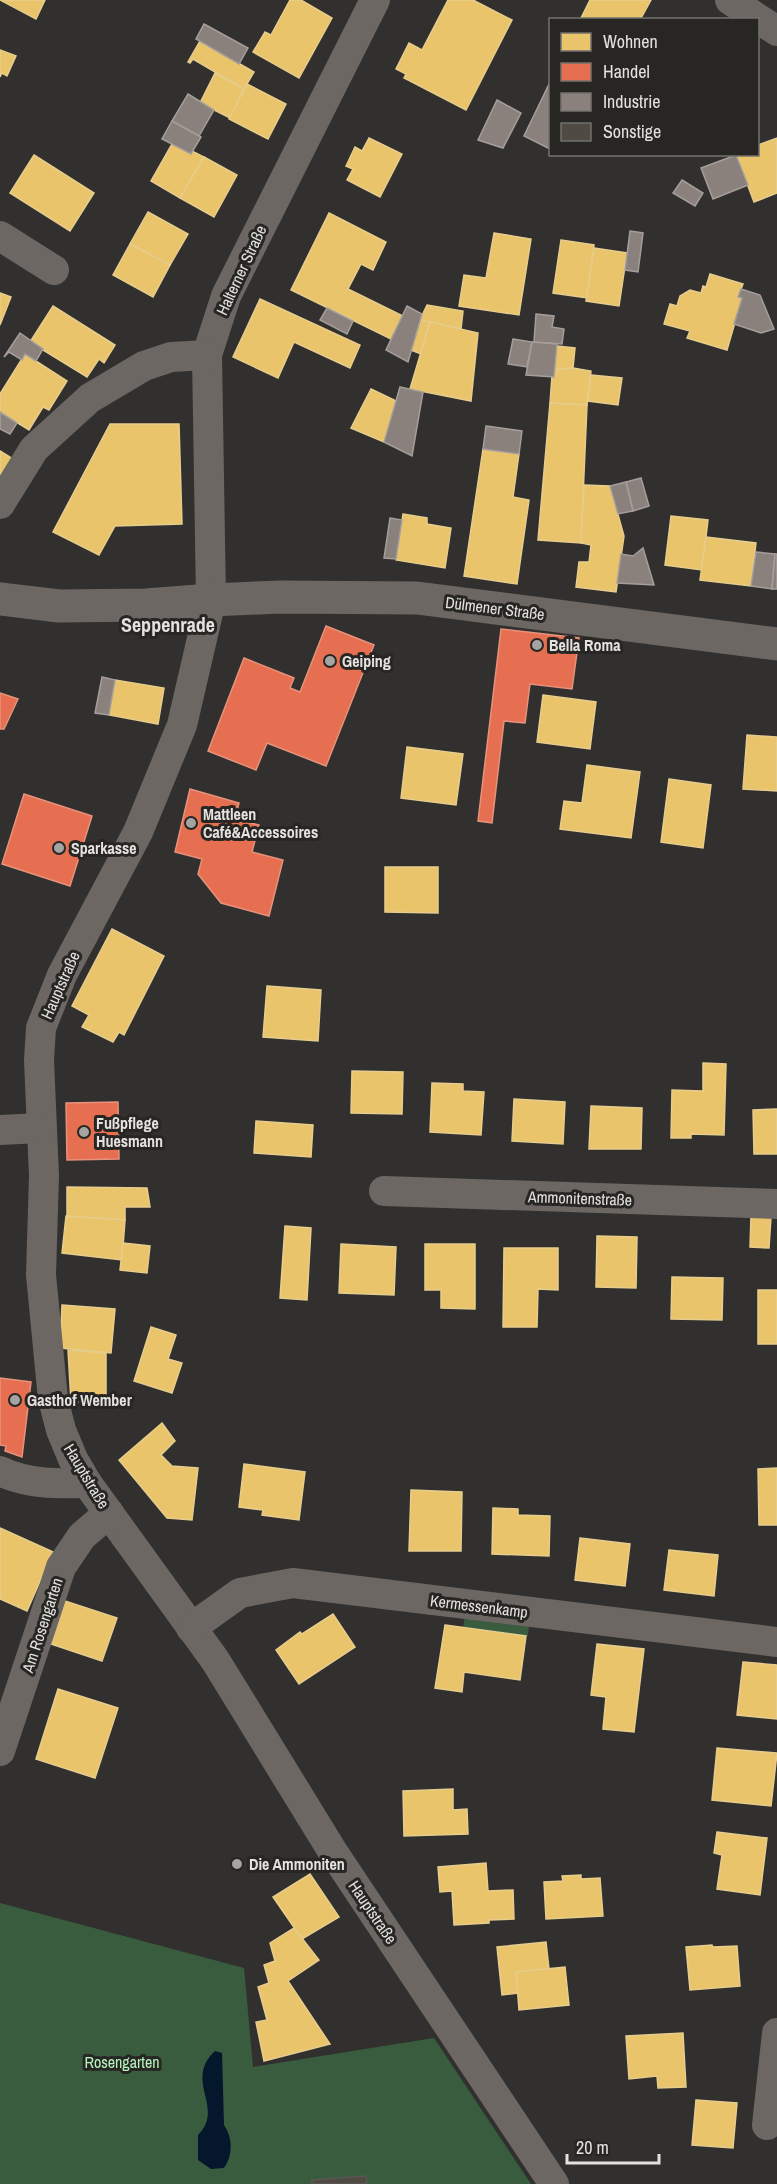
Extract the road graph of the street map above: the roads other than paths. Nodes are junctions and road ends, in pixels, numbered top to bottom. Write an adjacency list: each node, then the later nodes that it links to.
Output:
1 (375, 0): 8 (street, Halterner Straße)
2 (730, 0): 3 (street)
3 (757, 18)
4 (759, 19): 5 (street)
5 (777, 31)
6 (0, 236): 7 (street)
7 (54, 270)
8 (207, 355): 9 (street); 11 (street, Halterner Straße)
9 (0, 504)
10 (0, 599): 11 (main road, Dülmener Straße)
11 (211, 600): 12 (main road, Dülmener Straße); 13 (street, Hauptstraße)
12 (777, 644)
13 (40, 1128): 14 (street); 18 (street, Hauptstraße)
14 (0, 1130)
15 (384, 1191): 16 (street, Ammonitenstraße)
16 (777, 1204)
17 (0, 1471): 18 (street)
18 (87, 1483): 19 (street, Hauptstraße)
19 (109, 1513): 20 (street, Hauptstraße); 22 (street, Am Rosengarten)
20 (191, 1628): 21 (street, Kermessenkamp); 25 (street, Hauptstraße)
21 (777, 1642)
22 (0, 1750)
23 (777, 2033): 24 (street)
24 (767, 2125)
25 (554, 2184)

